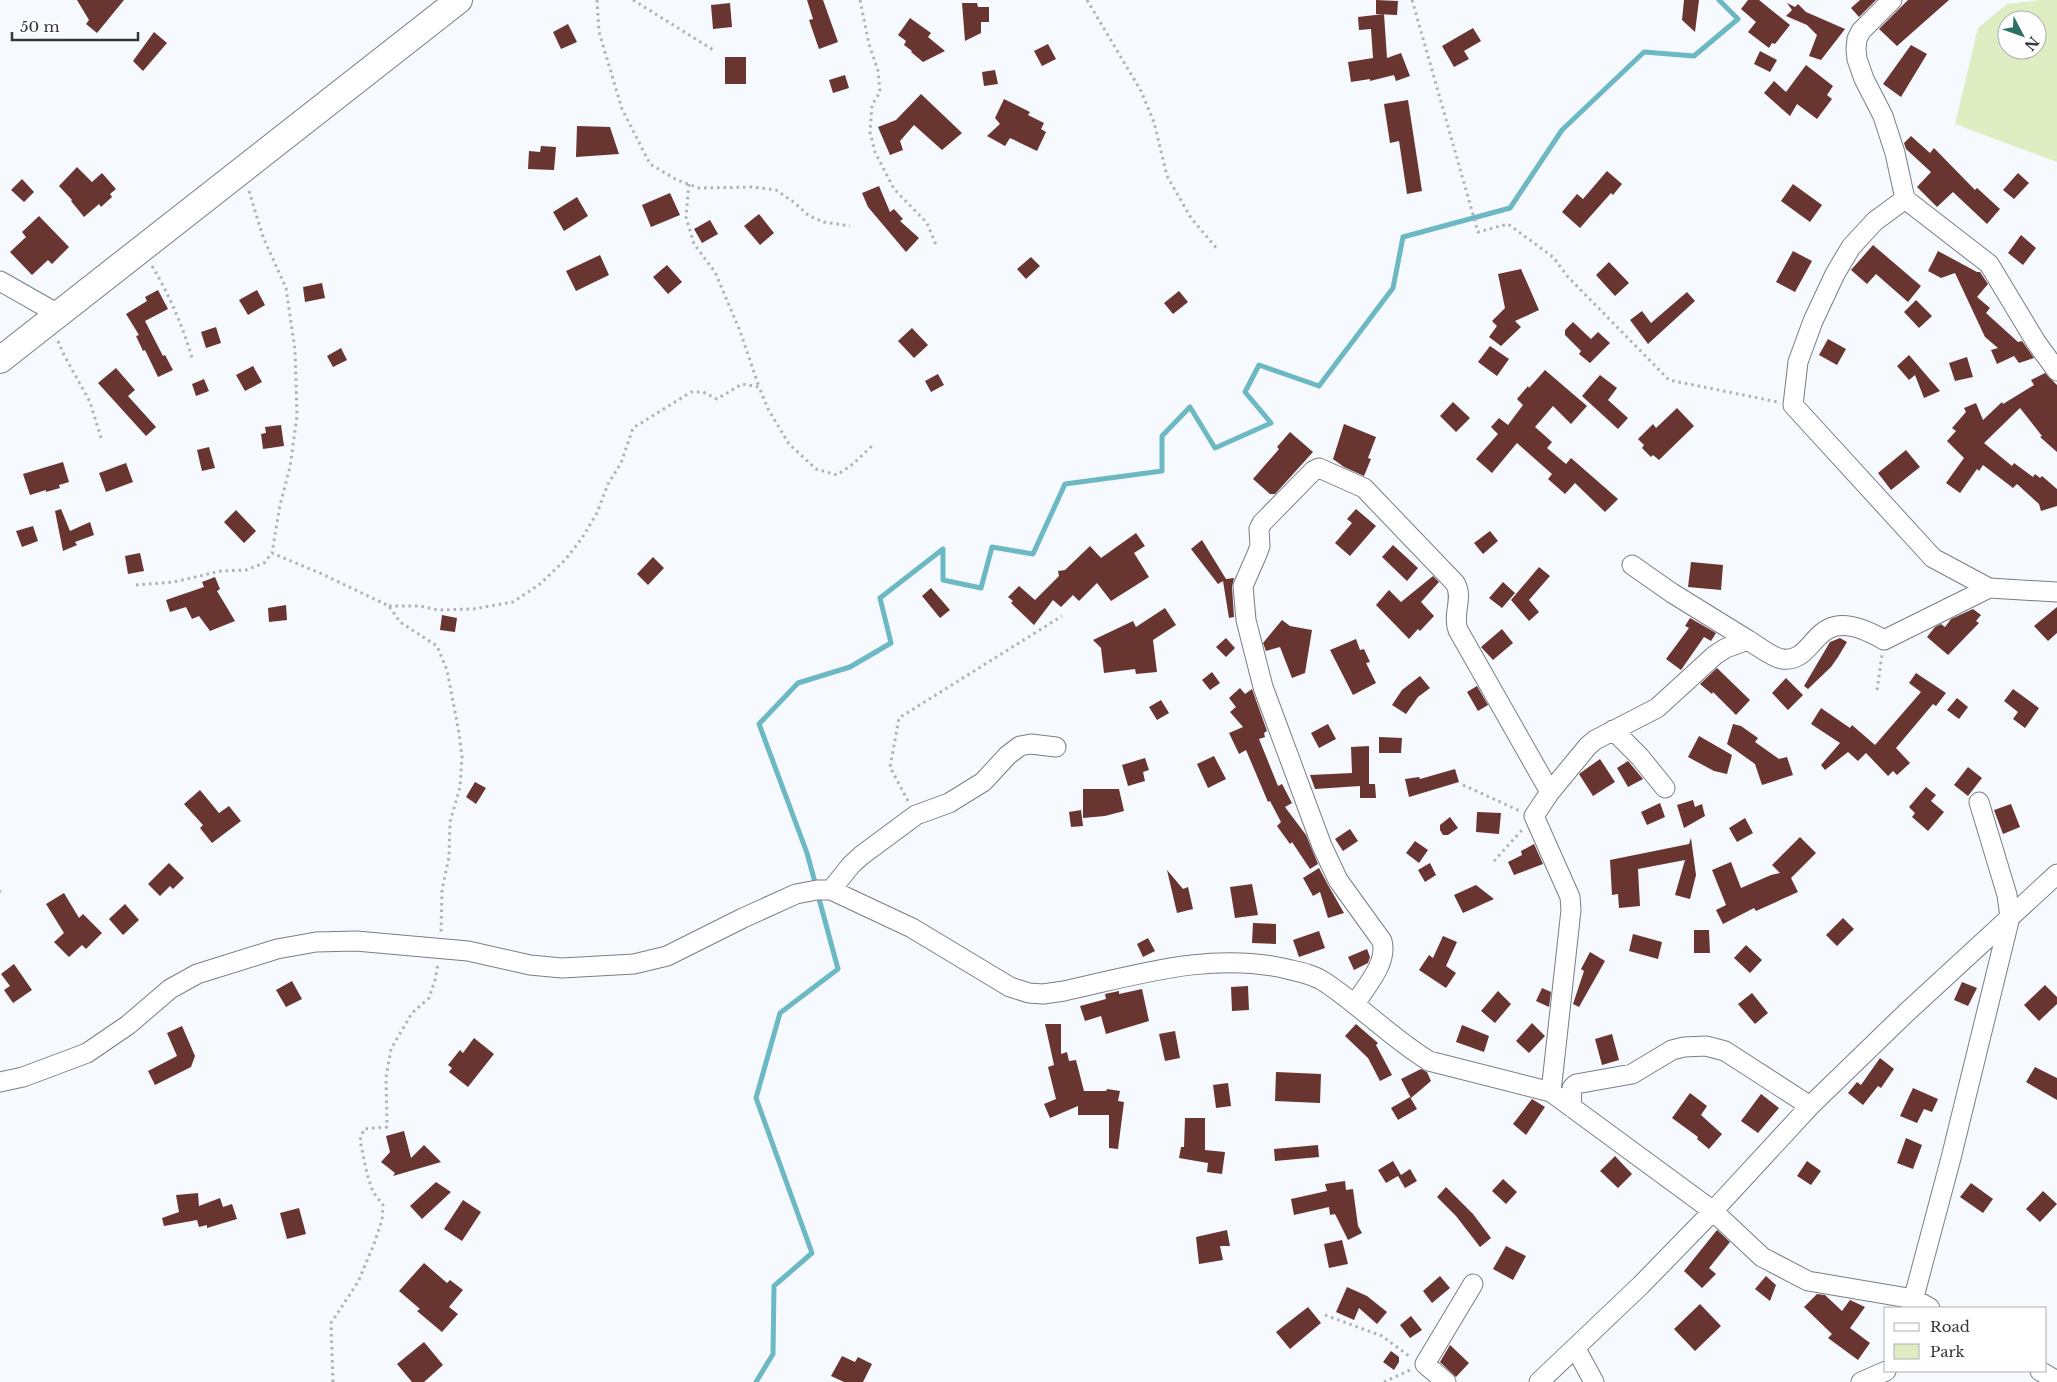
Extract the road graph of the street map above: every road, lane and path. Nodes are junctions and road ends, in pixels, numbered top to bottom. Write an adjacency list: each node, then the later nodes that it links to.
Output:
1 (459, 0): 9 (main road)
2 (597, 0): 10 (path)
3 (633, 0): 8 (path)
4 (860, 0): 13 (path)
5 (1087, 0): 15 (path)
6 (1412, 0): 22 (path)
7 (1892, 0): 11 (street)
8 (715, 51)
9 (244, 169): 14 (main road); 25 (path)
10 (689, 184): 12 (path); 21 (path)
11 (1906, 199): 20 (street); 22 (street)
12 (850, 226)
13 (937, 247)
14 (142, 248): 17 (main road); 19 (path)
15 (1218, 250)
16 (0, 281): 17 (street)
17 (54, 317): 18 (main road); 23 (path)
18 (0, 360)
19 (193, 361)
20 (2057, 371)
21 (759, 387): 24 (path); 30 (path)
22 (1793, 405): 28 (street)
23 (102, 441)
24 (874, 444)
25 (272, 553): 27 (path); 30 (path)
26 (1632, 565): 32 (street)
27 (136, 585)
28 (1989, 588): 29 (street); 33 (street)
29 (2057, 592)
30 (389, 606): 47 (path)
31 (1062, 616): 41 (path)
32 (1748, 640): 33 (street); 35 (street)
33 (1884, 640): 34 (path)
34 (1877, 690)
35 (1613, 730): 38 (street); 39 (street)
36 (1056, 747): 41 (street)
37 (1463, 786): 42 (path)
38 (1665, 788)
39 (1550, 792): 42 (street); 48 (street)
40 (1979, 802): 46 (street)
41 (916, 815): 45 (street)
42 (1534, 816): 43 (path); 50 (street)
43 (1494, 861)
44 (2057, 874): 46 (street)
45 (831, 890): 47 (street); 48 (street)
46 (2010, 917): 51 (street); 55 (street)
47 (440, 949): 49 (street); 64 (path)
48 (1355, 1004): 50 (street)
49 (0, 1082)
50 (1551, 1092): 52 (street)
51 (1810, 1106): 52 (street); 53 (street)
52 (1571, 1107): 53 (street)
53 (1713, 1211): 55 (street); 58 (street)
54 (1473, 1284): 60 (street)
55 (1912, 1304): 56 (street)
56 (1926, 1307)
57 (1325, 1315): 59 (path)
58 (1576, 1349): 67 (street); 68 (street)
59 (1407, 1354)
60 (1425, 1364): 65 (path); 66 (street)
61 (1884, 1372): 69 (street)
62 (2042, 1372): 63 (street)
63 (2057, 1381)
64 (333, 1382)
65 (1384, 1382)
66 (1446, 1382)
67 (1539, 1382)
68 (1594, 1382)
69 (1861, 1382)

